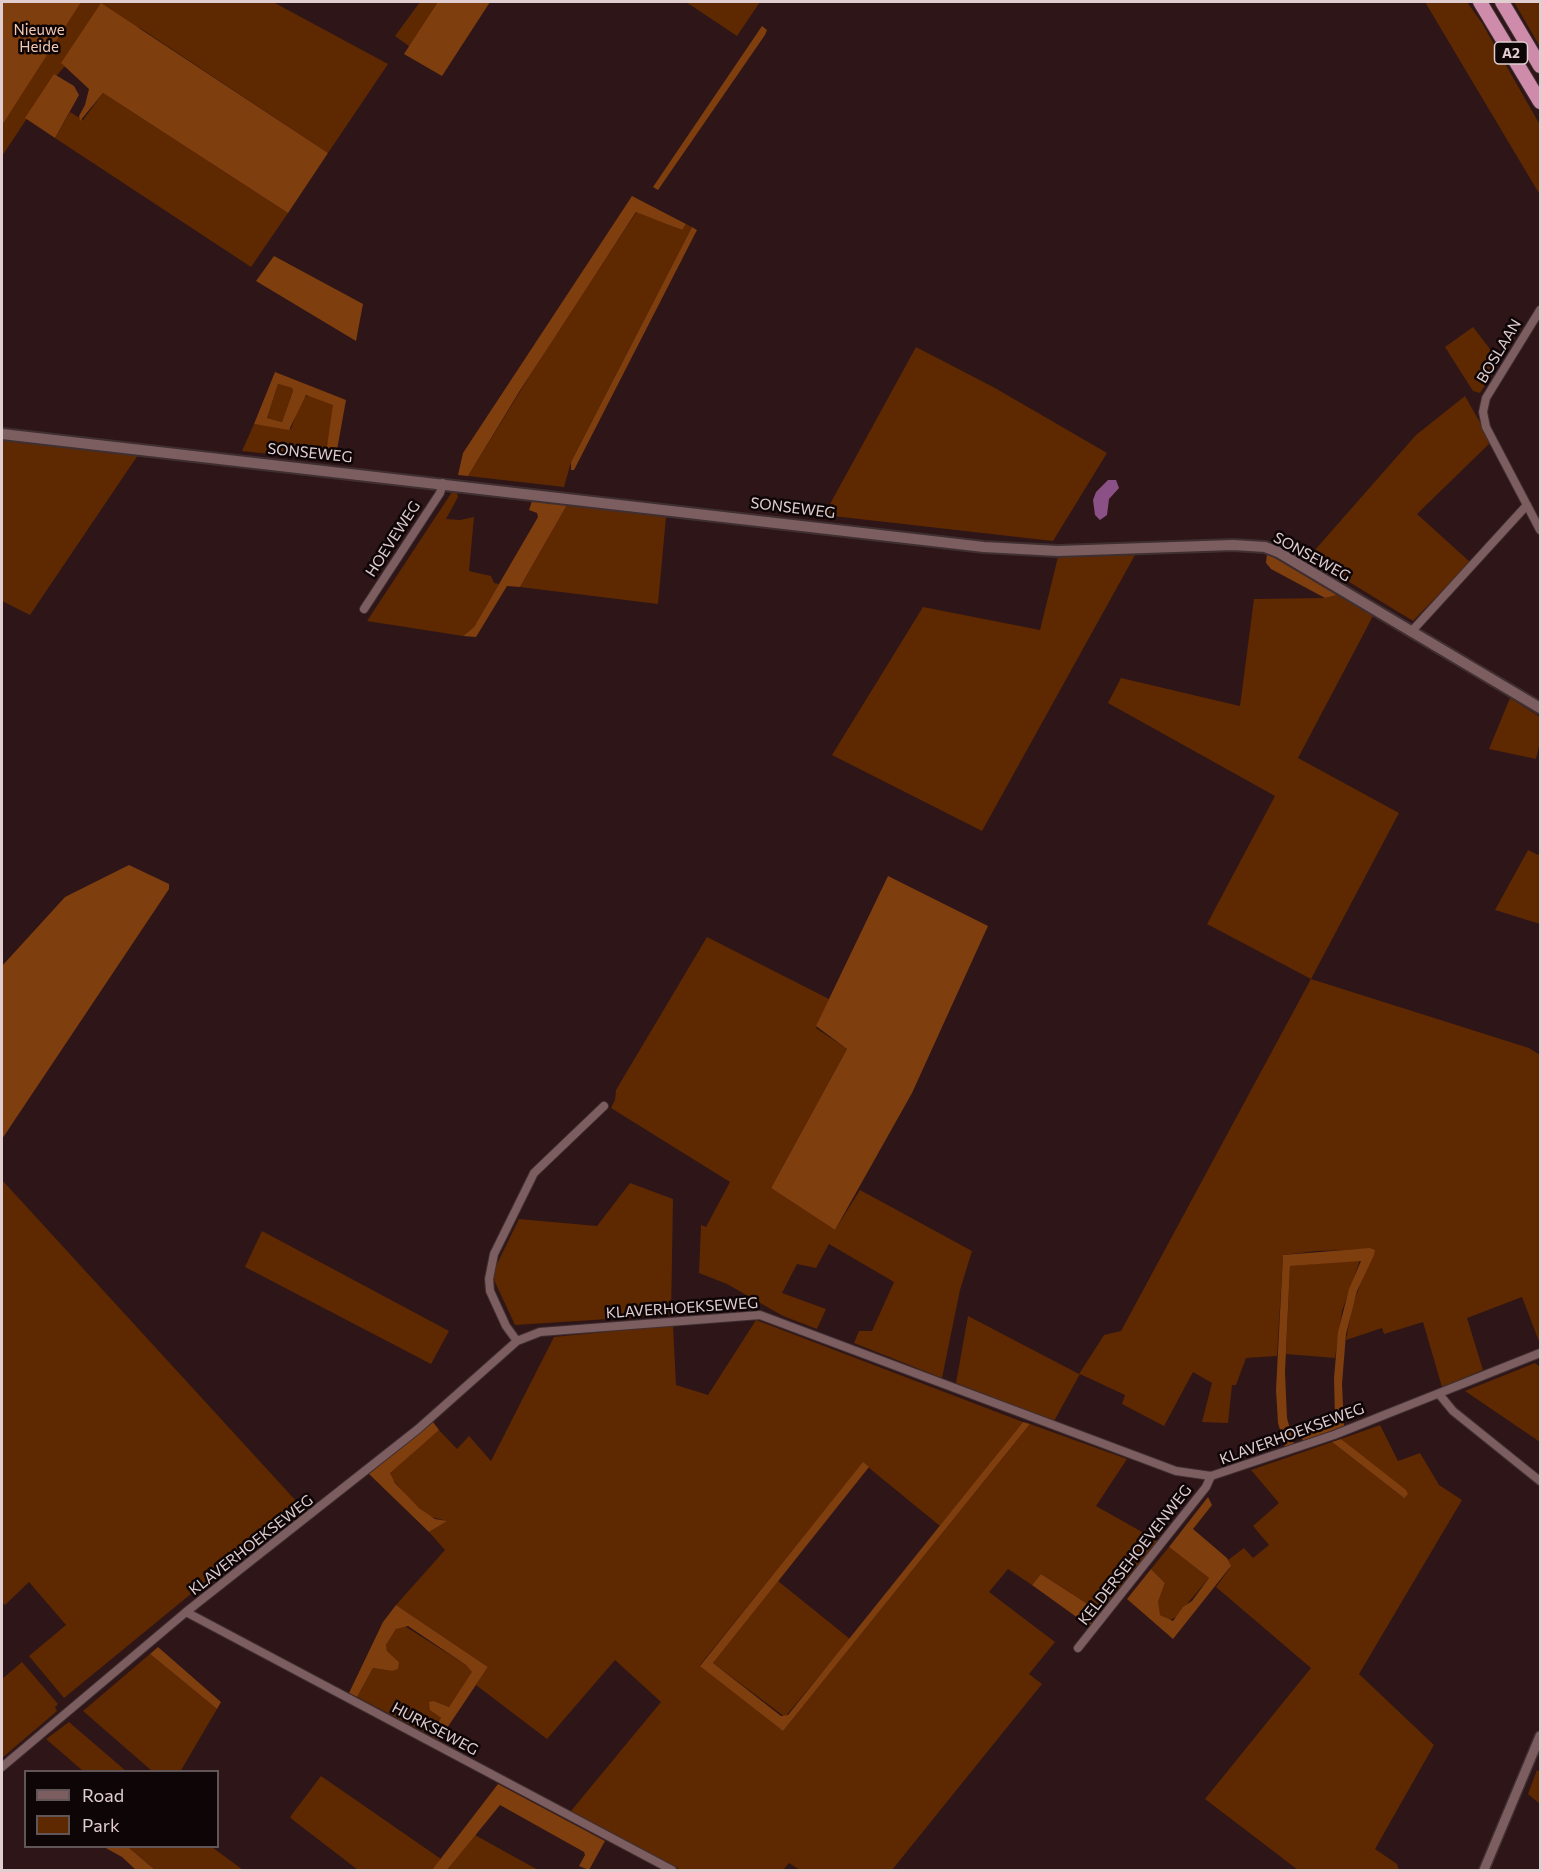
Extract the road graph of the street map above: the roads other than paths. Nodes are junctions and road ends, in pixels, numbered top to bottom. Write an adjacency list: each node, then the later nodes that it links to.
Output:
1 (1480, 2): 4 (highway, A2)
2 (1502, 2): 3 (highway, A2)
3 (1540, 66)
4 (1540, 102)
5 (1540, 310): 8 (street, BOSLAAN)
6 (2, 434): 7 (main road, SONSEWEG)
7 (443, 483): 10 (street, HOEVEWEG); 11 (main road, SONSEWEG)
8 (1527, 505): 9 (street, BOSLAAN); 11 (street)
9 (1540, 530)
10 (364, 609)
11 (1411, 632): 12 (main road, SONSEWEG)
12 (1540, 708)
13 (604, 1106): 14 (street)
14 (517, 1341): 17 (street, KLAVERHOEKSEWEG); 19 (street, KLAVERHOEKSEWEG)
15 (1540, 1353): 16 (street, KLAVERHOEKSEWEG)
16 (1439, 1394): 17 (street, KLAVERHOEKSEWEG); 18 (street)
17 (1211, 1476): 20 (street, KELDERSEHOEVENWEG)
18 (1540, 1481)
19 (186, 1612): 22 (street, KLAVERHOEKSEWEG); 23 (street, HURKSEWEG)
20 (1078, 1648)
21 (1540, 1740): 24 (street)
22 (2, 1767)
23 (672, 1870)
24 (1484, 1870)

